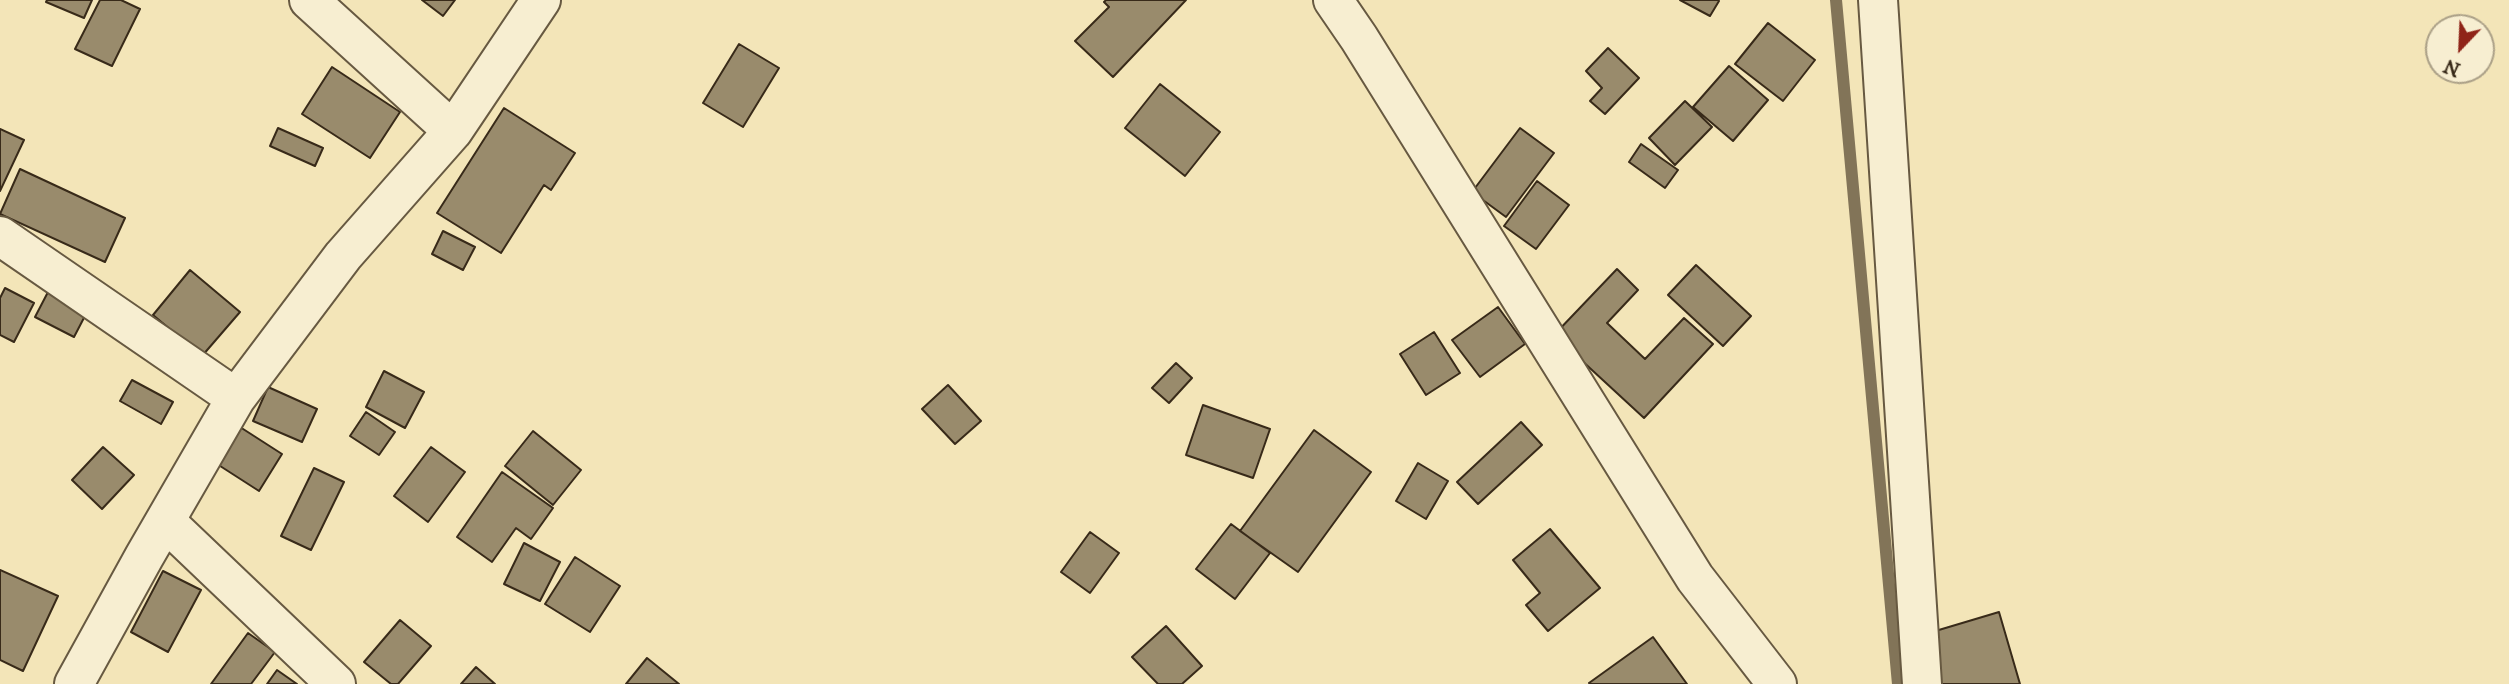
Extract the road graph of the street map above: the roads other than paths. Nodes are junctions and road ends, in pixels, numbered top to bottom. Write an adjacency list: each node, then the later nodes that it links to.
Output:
1 (309, 0): 5 (street)
2 (541, 0): 5 (street)
3 (1333, 0): 11 (street)
4 (1878, 0): 12 (street)
5 (453, 131): 7 (street)
6 (0, 236): 7 (street)
7 (236, 398): 8 (street)
8 (164, 521): 9 (street); 10 (street)
9 (74, 684)
10 (336, 684)
11 (1777, 684)
12 (1922, 684)

